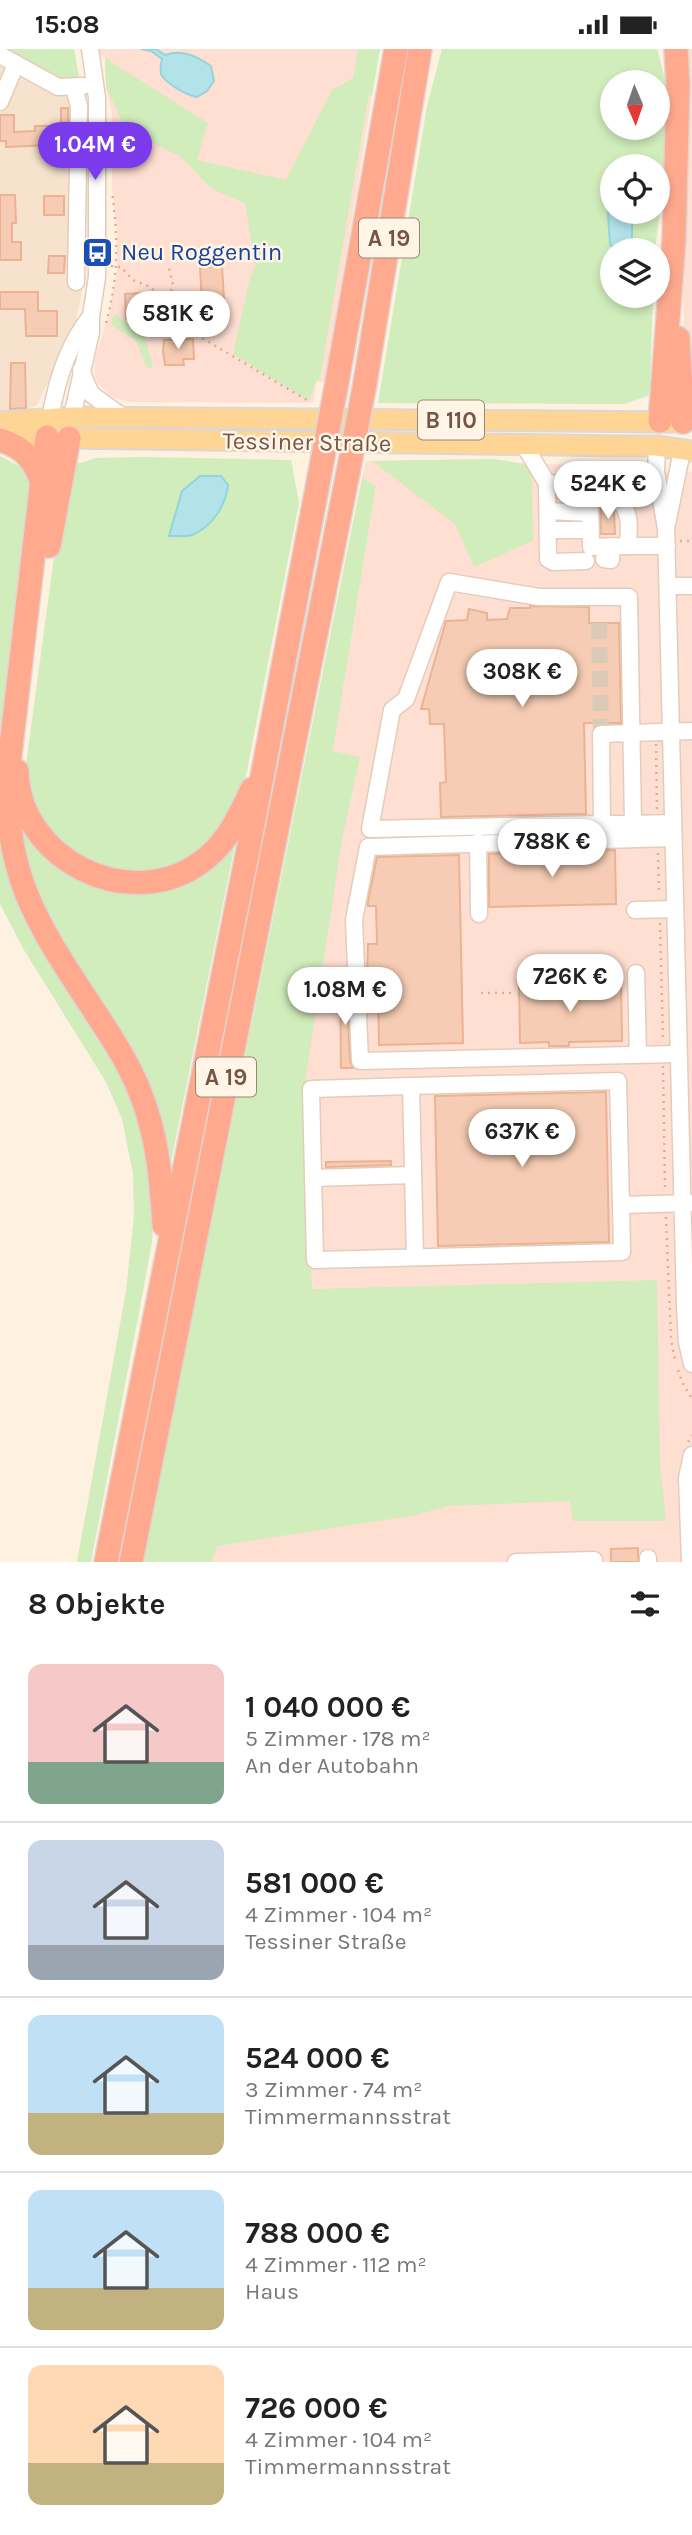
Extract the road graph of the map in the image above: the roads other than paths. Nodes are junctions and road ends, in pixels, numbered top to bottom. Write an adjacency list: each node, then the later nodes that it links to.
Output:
1 (90, 49): 9 (street)
2 (396, 49): 44 (highway, A 19, bridge)
3 (420, 49): 11 (highway, A 19)
4 (434, 49): 11 (highway)
5 (665, 49): 13 (highway)
6 (676, 49): 13 (highway)
7 (0, 55): 8 (street)
8 (16, 64): 10 (street); 12 (street)
9 (95, 83): 10 (street); 18 (street)
10 (74, 88): 17 (street)
11 (413, 94): 69 (highway, A 19, bridge)
12 (0, 102)
13 (676, 104): 14 (highway)
14 (670, 161)
15 (670, 220): 16 (highway)
16 (674, 240): 21 (highway); 23 (highway)
17 (76, 282)
18 (91, 316): 19 (street); 24 (street)
19 (81, 370): 20 (street); 24 (street)
20 (123, 417): 21 (main road, Tessiner Straße / B 110); 24 (main road, Tessiner Straße / B 110)
21 (660, 421): 23 (main road, Tessiner Straße); 27 (main road)
22 (0, 422): 24 (main road, B 110)
23 (687, 422): 28 (main road)
24 (60, 428): 25 (main road, B 110); 26 (main road, Tessiner Straße / B 110); 30 (highway); 44 (highway)
25 (0, 438): 30 (highway)
26 (524, 445): 27 (main road, Tessiner Straße / B 110); 29 (street)
27 (657, 446): 28 (main road, Tessiner Straße); 34 (street)
28 (687, 451): 34 (street)
29 (547, 483): 31 (street); 32 (street)
30 (42, 484): 62 (highway)
31 (590, 486): 33 (street); 37 (street)
32 (548, 511): 33 (street); 35 (street)
33 (590, 513): 36 (street)
34 (666, 528): 38 (street)
35 (548, 530): 36 (street); 36 (street)
36 (588, 546): 37 (street)
37 (628, 546): 38 (street)
38 (667, 546): 39 (street)
39 (668, 586): 40 (street); 41 (street)
40 (692, 586)
41 (673, 731): 42 (street); 43 (street); 47 (street)
42 (692, 731)
43 (632, 733): 45 (street); 45 (street); 46 (street)
44 (264, 764): 62 (highway, A 19)
45 (602, 824): 46 (street)
46 (633, 824): 47 (street)
47 (673, 830): 48 (street); 49 (street)
48 (478, 842): 51 (street); 55 (street)
49 (675, 909): 50 (street); 52 (street)
50 (635, 910)
51 (479, 913)
52 (684, 964): 54 (street)
53 (636, 973): 55 (street)
54 (683, 1043): 55 (street); 57 (street)
55 (645, 1055)
56 (411, 1086): 58 (street); 59 (street); 61 (street)
57 (686, 1087): 60 (street)
58 (413, 1175): 59 (street); 63 (street)
59 (313, 1178): 63 (street)
60 (687, 1203): 61 (street); 64 (street)
61 (621, 1205): 63 (street)
62 (167, 1253): 68 (highway, A 19)
63 (415, 1257)
64 (688, 1306): 65 (street)
65 (692, 1364)
66 (692, 1455): 71 (street)
67 (594, 1560): 70 (street)
68 (106, 1562)
69 (131, 1562)
70 (516, 1562)
71 (690, 1562)

